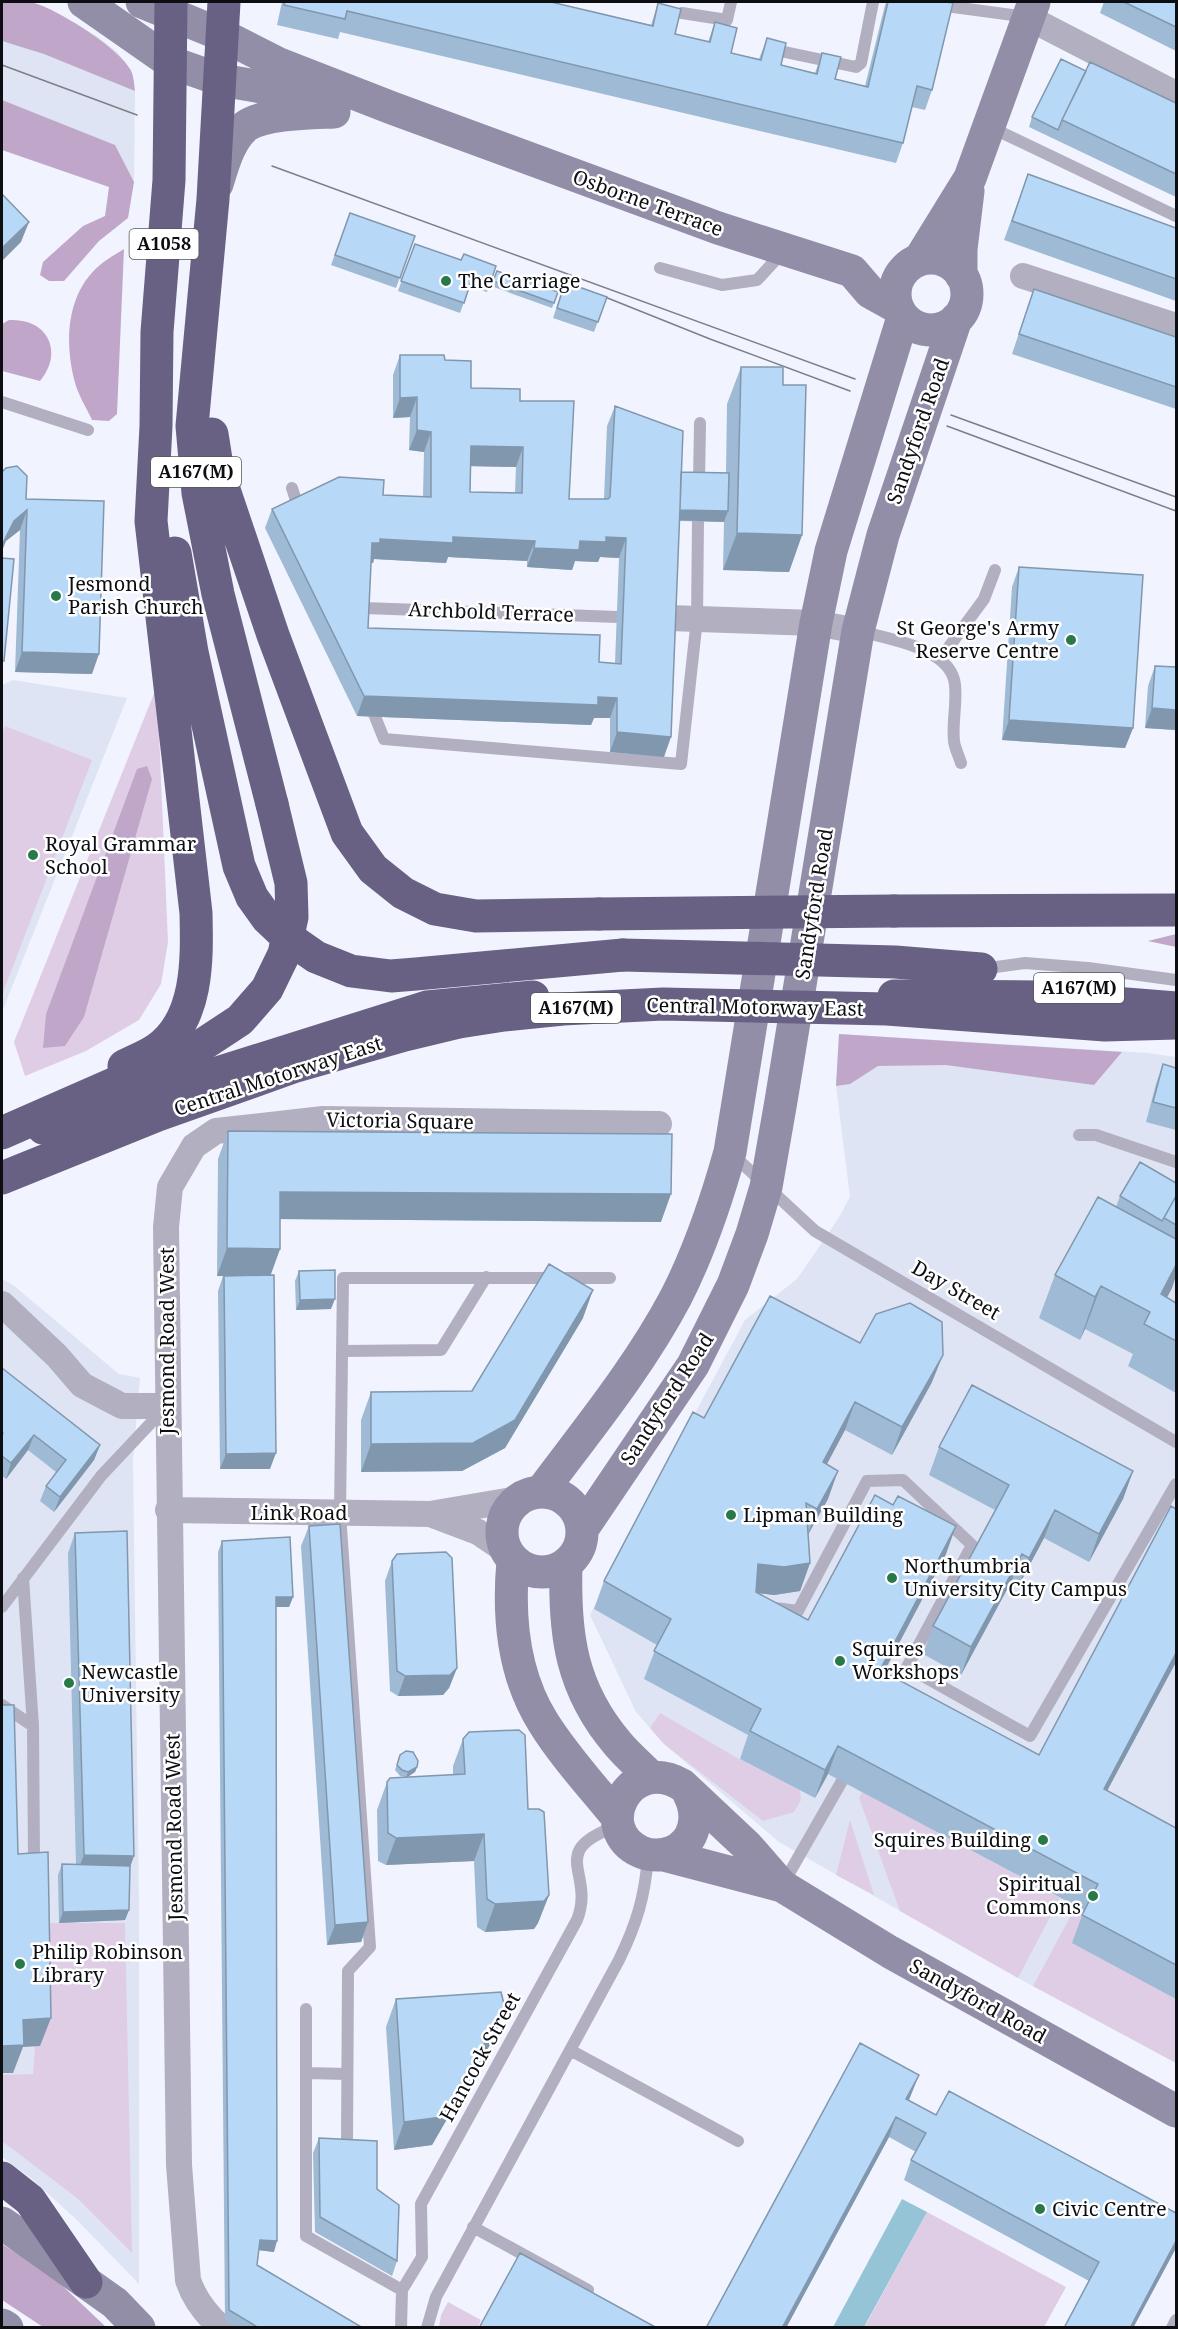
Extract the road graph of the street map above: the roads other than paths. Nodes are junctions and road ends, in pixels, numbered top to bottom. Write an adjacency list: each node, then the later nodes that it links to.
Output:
1 (84, 2): 11 (main road, Osborne Terrace)
2 (224, 2): 9 (highway, A1058)
3 (731, 2): 8 (lane)
4 (873, 2): 10 (lane)
5 (916, 2): 7 (lane)
6 (161, 5): 9 (main road, Osborne Terrace); 11 (highway, A1058)
7 (1030, 9): 13 (street); 15 (main road)
8 (682, 13)
9 (222, 36): 12 (highway, A1058); 14 (main road, Osborne Terrace)
10 (780, 51)
11 (170, 62): 12 (main road, Osborne Terrace); 31 (highway, A1058)
12 (221, 80): 14 (main road, Osborne Terrace); 17 (highway, A1058)
13 (1176, 94)
14 (392, 108): 17 (main road); 19 (main road, Osborne Terrace)
15 (988, 127): 16 (main road); 18 (lane)
16 (970, 178): 20 (main road); 23 (main road)
17 (213, 199): 28 (highway, A1058)
18 (1176, 216)
19 (784, 251): 21 (lane); 22 (main road, Osborne Terrace)
20 (910, 266): 22 (main road); 23 (main road); 25 (main road)
21 (660, 268)
22 (852, 271): 25 (main road)
23 (961, 275): 26 (main road)
24 (1023, 276): 27 (street)
25 (900, 312): 26 (main road); 42 (main road)
26 (956, 319): 43 (main road, Sandyford Road)
27 (1176, 326)
28 (198, 349): 47 (highway, A167(M), bridge); 54 (highway, A167(M), bridge)
29 (2, 402): 32 (lane)
30 (700, 423): 33 (lane)
31 (156, 426): 48 (highway, A167(M), bridge); 52 (highway, A167(M))
32 (88, 430)
33 (699, 483)
34 (292, 488): 35 (lane)
35 (303, 521)
36 (699, 521): 41 (lane)
37 (995, 570): 44 (lane)
38 (364, 608): 39 (lane, Archbold Terrace)
39 (618, 617)
40 (669, 618): 41 (street)
41 (698, 619): 42 (street); 45 (lane)
42 (816, 623): 43 (street); 57 (main road)
43 (858, 631): 44 (lane); 61 (main road, Sandyford Road)
44 (940, 659): 46 (lane)
45 (367, 695)
46 (961, 764)
47 (1176, 910)
48 (981, 969): 49 (lane); 50 (highway, A167(M))
49 (1176, 980)
50 (1176, 1007): 56 (highway, Central Motorway East / A167(M))
51 (1176, 1023): 59 (highway, Central Motorway East / A167(M), bridge)
52 (2, 1121)
53 (659, 1124): 60 (street, Victoria Square)
54 (2, 1133)
55 (1079, 1135): 58 (lane)
56 (2, 1142)
57 (730, 1152): 61 (lane, Day Street); 69 (main road)
58 (1176, 1162)
59 (2, 1178)
60 (170, 1187): 66 (street, Jesmond Road West)
61 (766, 1187): 67 (lane, Day Street); 73 (main road, Sandyford Road)
62 (486, 1278): 63 (lane); 65 (lane); 65 (lane)
63 (610, 1278)
64 (2, 1304): 66 (street)
65 (343, 1351): 71 (lane)
66 (167, 1406): 70 (street, Jesmond Road West); 76 (lane)
67 (1176, 1442)
68 (1176, 1484): 77 (lane)
69 (530, 1495): 72 (street, Link Road); 73 (main road); 74 (main road)
70 (168, 1510): 71 (street, Link Road); 102 (street, Jesmond Road West)
71 (340, 1513): 72 (street, Link Road); 91 (lane)
72 (430, 1514): 74 (street, Link Road)
73 (583, 1528): 75 (main road)
74 (510, 1556): 75 (main road); 84 (main road)
75 (566, 1566): 81 (main road)
76 (23, 1578): 78 (lane); 80 (lane)
77 (757, 1606)
78 (2, 1607)
79 (2, 1705): 80 (lane)
80 (33, 1726): 86 (lane)
81 (651, 1777): 83 (main road); 84 (main road)
82 (842, 1781): 87 (lane)
83 (689, 1794): 85 (main road); 87 (main road)
84 (618, 1821): 85 (main road); 99 (lane, Hancock Street)
85 (656, 1855): 87 (main road); 89 (lane)
86 (34, 1859)
87 (782, 1886): 92 (main road, Sandyford Road)
88 (306, 2009): 90 (lane)
89 (570, 2050): 93 (lane); 97 (lane)
90 (306, 2073): 91 (lane); 99 (lane)
91 (347, 2074): 94 (lane)
92 (1176, 2111)
93 (738, 2141)
94 (347, 2143)
95 (2, 2178): 98 (highway)
96 (2, 2223): 98 (main road)
97 (473, 2227): 100 (lane); 107 (lane)
98 (86, 2282): 105 (main road)
99 (402, 2290): 106 (lane, Hancock Street)
100 (603, 2298)
101 (1176, 2320): 108 (lane)
102 (215, 2322)
103 (2, 2325): 104 (main road)
104 (7, 2328)
105 (139, 2328)
106 (401, 2328)
107 (427, 2328)
108 (1172, 2328)

